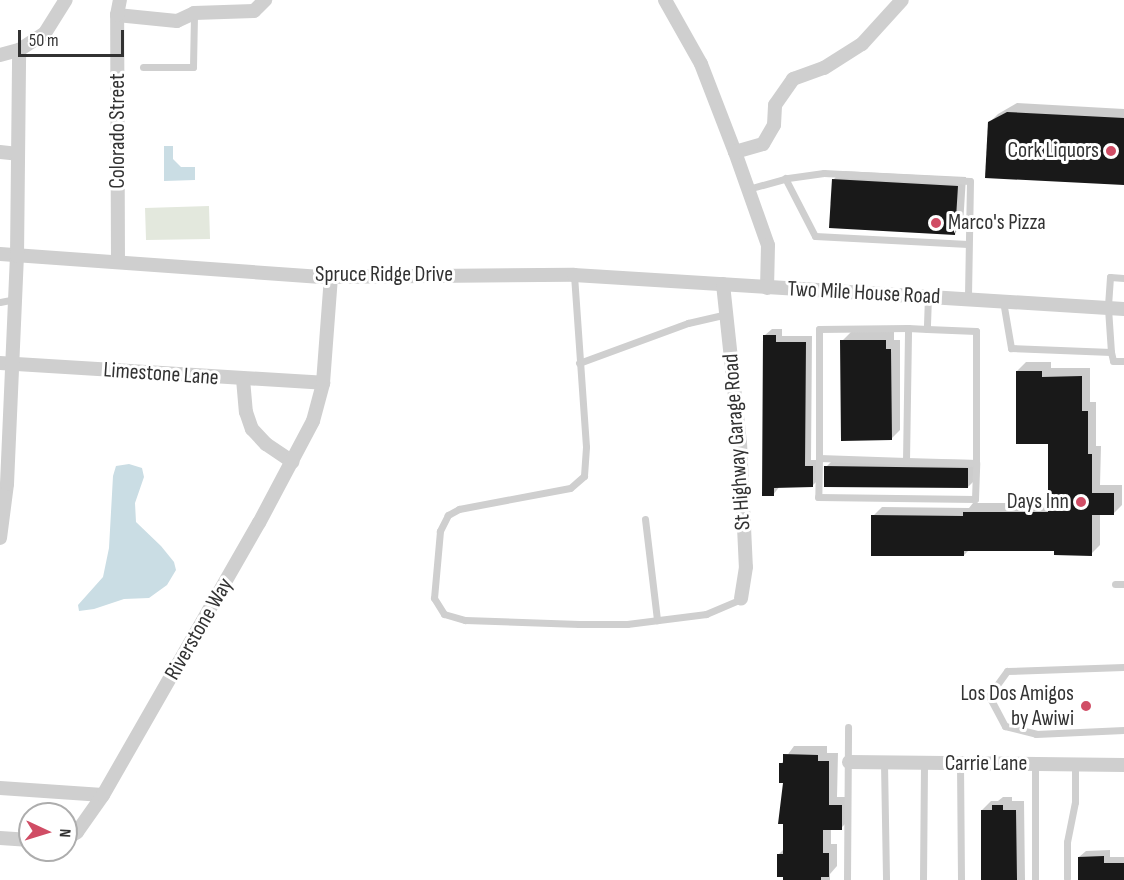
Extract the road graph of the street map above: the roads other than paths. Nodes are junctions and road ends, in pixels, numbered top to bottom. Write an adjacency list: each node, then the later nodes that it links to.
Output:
1 (66, 0): 8 (street)
2 (120, 0): 7 (street, Colorado Street)
3 (264, 0): 6 (street)
4 (666, 0): 12 (street, Two Mile House Road)
5 (902, 0): 12 (street)
6 (194, 7): 7 (street); 10 (lane)
7 (117, 15): 19 (street, Colorado Street)
8 (19, 50): 9 (street); 13 (street)
9 (0, 55)
10 (143, 68)
11 (0, 152): 13 (street)
12 (735, 152): 15 (street, Two Mile House Road)
13 (18, 154): 18 (street)
14 (785, 178): 15 (lane); 16 (lane); 16 (lane)
15 (748, 189): 24 (street, Two Mile House Road)
16 (968, 244): 26 (lane)
17 (0, 254): 18 (street, Spruce Ridge Drive)
18 (17, 256): 19 (street, Spruce Ridge Drive); 27 (street)
19 (118, 262): 21 (street, Spruce Ridge Drive)
20 (574, 275): 21 (street, Spruce Ridge Drive); 23 (street, Spruce Ridge Drive); 38 (lane)
21 (331, 277): 40 (street, Riverstone Way)
22 (1124, 278): 30 (lane)
23 (723, 284): 24 (street, Spruce Ridge Drive); 32 (street, St Highway Garage Road)
24 (768, 288): 25 (street, Two Mile House Road)
25 (928, 296): 26 (street, Two Mile House Road); 34 (lane)
26 (968, 298): 29 (street, Two Mile House Road)
27 (15, 299): 28 (lane); 37 (street)
28 (0, 302)
29 (1003, 302): 30 (street, Two Mile House Road); 35 (lane)
30 (1108, 308): 31 (street, Two Mile House Road); 35 (lane)
31 (1124, 309)
32 (726, 314): 38 (lane); 49 (street, St Highway Garage Road)
33 (908, 328): 34 (lane); 41 (lane); 42 (lane)
34 (927, 329): 44 (lane)
35 (1111, 352): 36 (lane)
36 (1124, 361)
37 (6, 363): 39 (street, Limestone Lane); 46 (street)
38 (579, 363): 50 (lane)
39 (243, 379): 40 (street, Limestone Lane); 43 (street)
40 (323, 383): 43 (street, Riverstone Way)
41 (819, 458): 42 (lane); 44 (lane)
42 (906, 461): 44 (lane)
43 (293, 462): 62 (street, Riverstone Way)
44 (976, 463)
45 (645, 519): 50 (lane)
46 (0, 538)
47 (1115, 584): 48 (lane)
48 (1124, 584)
49 (741, 599): 50 (lane)
50 (657, 620)
51 (1124, 667): 53 (lane)
52 (849, 727): 54 (lane)
53 (1124, 730)
54 (849, 762): 55 (street, Carrie Lane); 67 (lane)
55 (884, 763): 56 (street, Carrie Lane); 68 (lane)
56 (924, 764): 57 (street, Carrie Lane); 69 (lane)
57 (960, 764): 58 (street, Carrie Lane); 70 (lane)
58 (1035, 764): 59 (street, Carrie Lane); 71 (lane)
59 (1075, 765): 60 (street, Carrie Lane); 66 (lane)
60 (1124, 765)
61 (0, 788): 62 (street)
62 (103, 795): 63 (street, Riverstone Way)
63 (78, 831)
64 (0, 838): 65 (street)
65 (18, 839)
66 (1067, 878)
67 (847, 880)
68 (886, 880)
69 (923, 880)
70 (961, 880)
71 (1035, 880)

